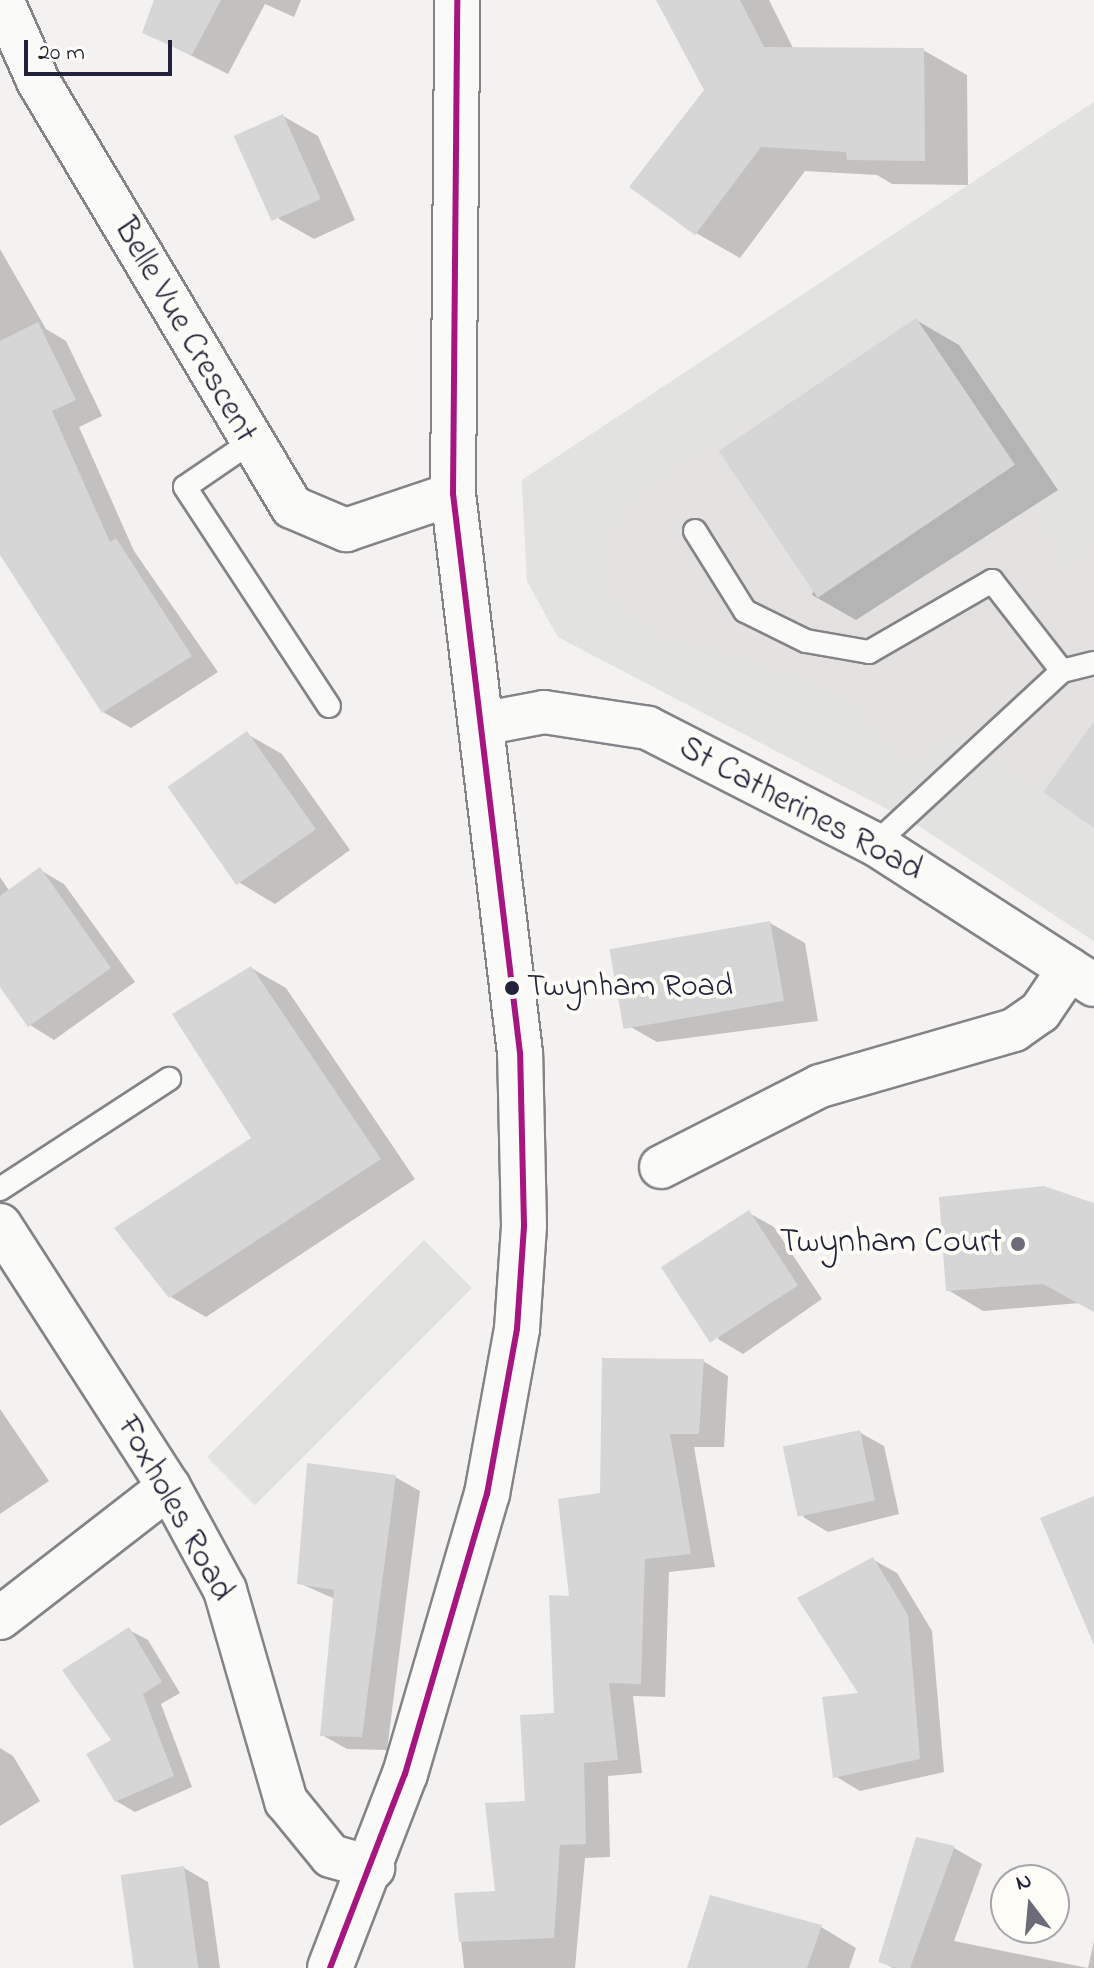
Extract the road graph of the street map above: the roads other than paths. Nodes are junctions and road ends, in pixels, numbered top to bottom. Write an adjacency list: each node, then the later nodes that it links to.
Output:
1 (2, 0): 3 (street, Belle Vue Crescent)
2 (457, 0): 4 (main road)
3 (248, 444): 4 (street, Belle Vue Crescent); 8 (lane)
4 (453, 494): 9 (main road)
5 (695, 531): 7 (lane)
6 (1094, 663): 7 (lane)
7 (1062, 671): 10 (lane)
8 (329, 706)
9 (481, 724): 10 (street, St Catherines Road); 18 (main road)
10 (875, 844): 11 (street, St Catherines Road)
11 (1082, 977): 13 (street)
12 (169, 1079): 14 (lane)
13 (661, 1167)
14 (0, 1189)
15 (0, 1225): 16 (street, Foxholes Road)
16 (169, 1487): 17 (street); 18 (street, Foxholes Road)
17 (0, 1618)
18 (373, 1868): 19 (main road)
19 (330, 1968)

